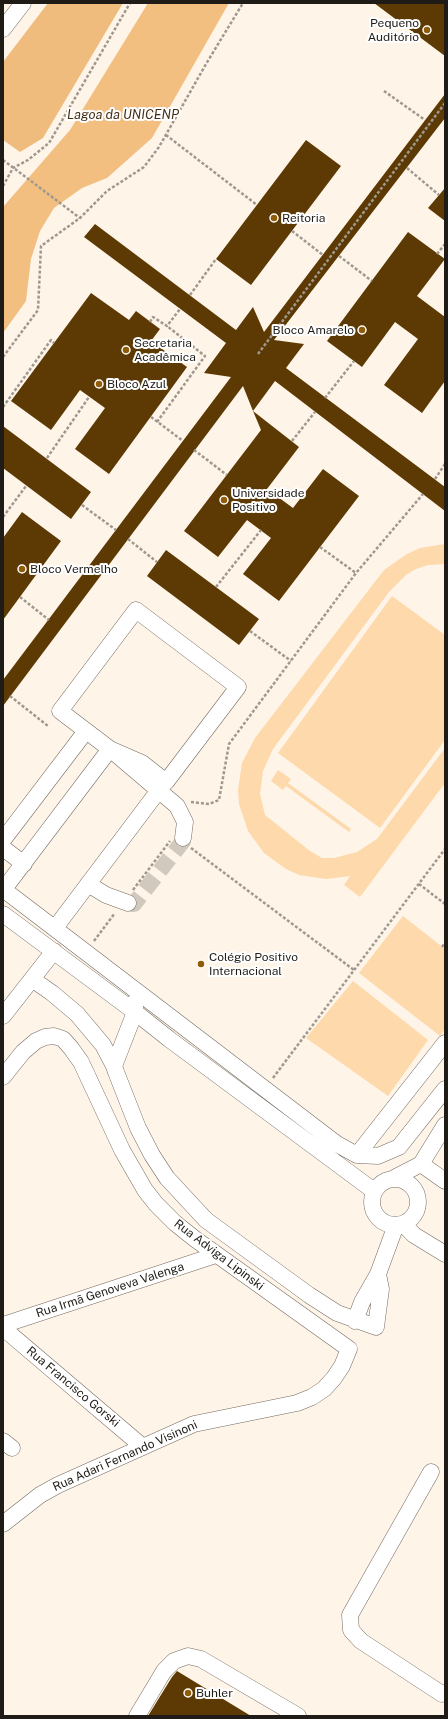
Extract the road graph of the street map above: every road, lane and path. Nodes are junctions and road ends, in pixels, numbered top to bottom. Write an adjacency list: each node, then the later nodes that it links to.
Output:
1 (23, 3): 4 (street)
2 (130, 3): 10 (path)
3 (244, 3): 8 (path)
4 (3, 29)
5 (384, 91): 7 (path)
6 (445, 103): 28 (path)
7 (425, 120)
8 (166, 135): 14 (path); 15 (path)
9 (3, 160): 10 (path)
10 (13, 168): 12 (path); 15 (path)
11 (407, 168): 13 (path)
12 (3, 186)
13 (440, 195)
14 (257, 205)
15 (80, 218): 29 (path)
16 (292, 231): 18 (path)
17 (445, 244): 19 (path)
18 (323, 254)
19 (437, 254)
20 (339, 256): 22 (path)
21 (216, 259): 23 (path)
22 (372, 281)
23 (190, 295)
24 (180, 309): 26 (path)
25 (150, 322): 26 (path)
26 (167, 326): 36 (path)
27 (54, 343): 33 (path)
28 (258, 354)
29 (3, 357)
30 (354, 361): 32 (path)
31 (89, 397): 40 (path)
32 (325, 398)
33 (3, 407)
34 (315, 412): 38 (path)
35 (151, 417): 36 (path)
36 (157, 422): 37 (path)
37 (182, 441)
38 (292, 441)
39 (194, 450): 42 (path)
40 (46, 458)
41 (445, 464): 43 (path)
42 (227, 475)
43 (435, 479)
44 (26, 486): 47 (path)
45 (423, 494): 53 (path)
46 (82, 505): 48 (path)
47 (3, 517)
48 (116, 530)
49 (261, 530): 54 (path)
50 (128, 540): 52 (path)
51 (320, 547): 53 (path)
52 (157, 562)
53 (356, 573): 58 (path)
54 (216, 587)
55 (20, 597): 56 (path)
56 (49, 620)
57 (250, 631): 58 (path)
58 (291, 661): 64 (path)
59 (10, 696): 60 (path)
60 (48, 726)
61 (86, 731): 62 (street); 62 (street); 65 (street)
62 (110, 749): 63 (street); 69 (street)
63 (159, 790): 64 (street); 70 (street)
64 (177, 806): 66 (street)
65 (3, 840)
66 (182, 840): 73 (path); 81 (path)
67 (3, 848): 69 (street)
68 (445, 849): 71 (path)
69 (24, 864): 72 (street)
70 (88, 884): 73 (street); 76 (street)
71 (419, 884): 74 (path); 81 (path)
72 (4, 889): 76 (street)
73 (126, 902): 78 (path)
74 (445, 904)
75 (3, 914): 80 (street)
76 (55, 928): 83 (street)
77 (445, 943): 79 (path)
78 (92, 944)
79 (442, 947)
80 (54, 951): 82 (street); 84 (street)
81 (354, 970): 88 (path)
82 (32, 979): 85 (street); 87 (street)
83 (134, 988): 84 (street); 92 (street)
84 (135, 1012): 87 (street); 96 (street)
85 (3, 1016)
86 (445, 1043): 92 (street)
87 (114, 1066): 102 (street)
88 (266, 1074)
89 (3, 1077): 100 (street, Rua Adviga Lipinski)
90 (445, 1089): 92 (street)
91 (445, 1125): 93 (street)
92 (357, 1155)
93 (421, 1164): 94 (street); 95 (street); 97 (street)
94 (392, 1179): 96 (street); 97 (street)
95 (445, 1181)
96 (374, 1191): 98 (street)
97 (418, 1198): 98 (street)
98 (400, 1225): 99 (street); 101 (street)
99 (445, 1254)
100 (216, 1255): 103 (street, Rua Irmã Genoveva Valenga); 104 (street, Rua Adviga Lipinski)
101 (378, 1274): 102 (street); 102 (street)
102 (355, 1321)
103 (3, 1327): 105 (street, Rua Francisco Gorski)
104 (349, 1349): 105 (street, Rua Adari Fernando Visinoni)
105 (143, 1447): 107 (street, Rua Adari Fernando Visinoni)
106 (431, 1472): 108 (street)
107 (3, 1524)
108 (445, 1694)
109 (137, 1716): 110 (street)
110 (298, 1716)

